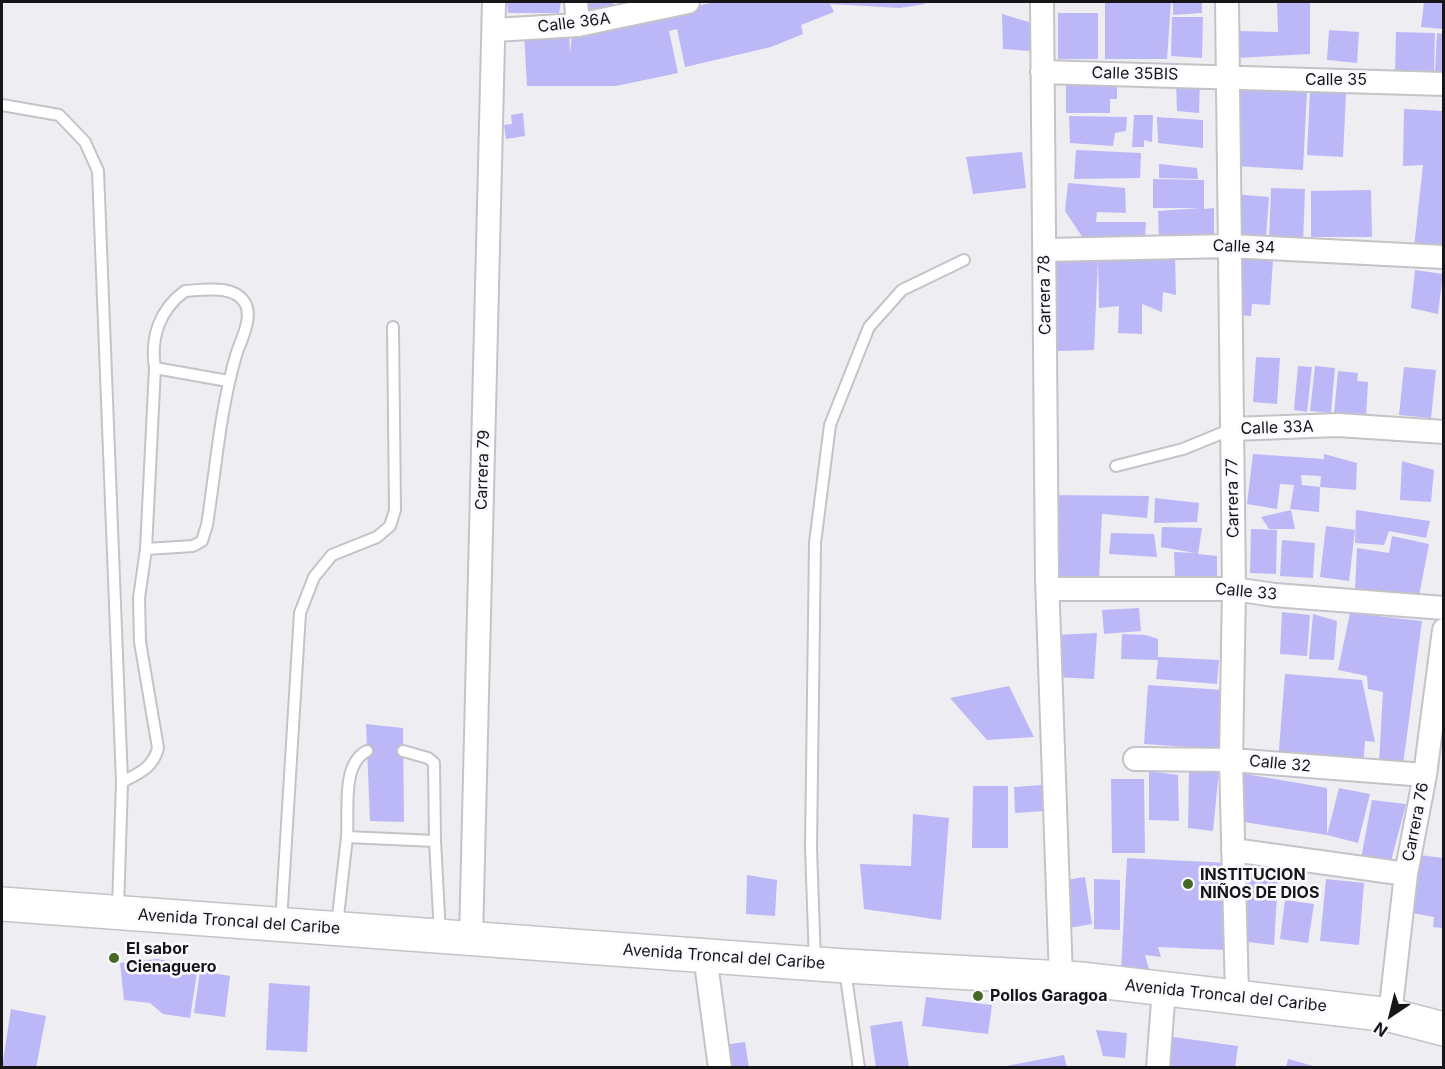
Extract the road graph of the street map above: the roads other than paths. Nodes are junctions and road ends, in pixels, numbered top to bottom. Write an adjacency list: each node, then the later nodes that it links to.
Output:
1 (494, 2): 7 (street, Carrera 79)
2 (576, 2): 6 (street)
3 (688, 2): 6 (street, Calle 36A)
4 (1042, 2): 8 (street, Carrera 78)
5 (1227, 2): 9 (street, Carrera 77)
6 (578, 26): 7 (street, Calle 36A)
7 (495, 30): 41 (street, Carrera 79)
8 (1042, 72): 9 (street, Calle 35BIS); 13 (street, Carrera 78)
9 (1228, 76): 10 (street, Calle 35); 12 (street, Carrera 77)
10 (1443, 84)
11 (2, 105): 32 (lane)
12 (1229, 246): 13 (street, Calle 34); 14 (street, Calle 34); 19 (street, Carrera 77)
13 (1045, 250): 23 (street, Carrera 78)
14 (1443, 257)
15 (964, 260): 43 (lane)
16 (393, 327): 39 (lane)
17 (155, 368): 18 (lane); 18 (lane); 22 (lane)
18 (228, 381): 22 (lane)
19 (1233, 429): 20 (street, Calle 33A); 21 (lane, Calle 33A); 24 (street, Carrera 77)
20 (1443, 432)
21 (1116, 466)
22 (146, 549): 32 (lane)
23 (1048, 589): 24 (street, Calle 33); 44 (street, Carrera 78)
24 (1234, 589): 25 (street, Calle 33); 30 (street, Carrera 77)
25 (1443, 608)
26 (1443, 630): 31 (street, Carrera 76)
27 (367, 751): 33 (lane)
28 (403, 751): 34 (lane)
29 (1135, 759): 30 (street, Calle 32)
30 (1231, 760): 31 (street, Calle 32); 35 (street, Carrera 77)
31 (1425, 776): 36 (street, Carrera 76)
32 (122, 782): 38 (lane)
33 (347, 837): 34 (lane); 40 (lane)
34 (435, 841): 41 (lane)
35 (1233, 850): 36 (street); 46 (street, Carrera 77)
36 (1406, 874): 47 (street, Carrera 76)
37 (2, 904): 38 (highway, Avenida Troncal del Caribe)
38 (118, 913): 39 (highway, Avenida Troncal del Caribe)
39 (281, 925): 40 (highway, Avenida Troncal del Caribe)
40 (337, 929): 41 (highway, Avenida Troncal del Caribe)
41 (455, 938): 42 (highway, Avenida Troncal del Caribe)
42 (705, 956): 43 (highway, Avenida Troncal del Caribe); 49 (street)
43 (830, 965): 44 (highway, Avenida Troncal del Caribe); 50 (lane)
44 (1061, 978): 45 (highway, Avenida Troncal del Caribe)
45 (1164, 988): 46 (highway, Avenida Troncal del Caribe); 51 (street)
46 (1237, 995): 47 (highway, Avenida Troncal del Caribe)
47 (1390, 1015): 48 (highway, Avenida Troncal del Caribe)
48 (1443, 1029)
49 (720, 1068)
50 (859, 1068)
51 (1158, 1068)

